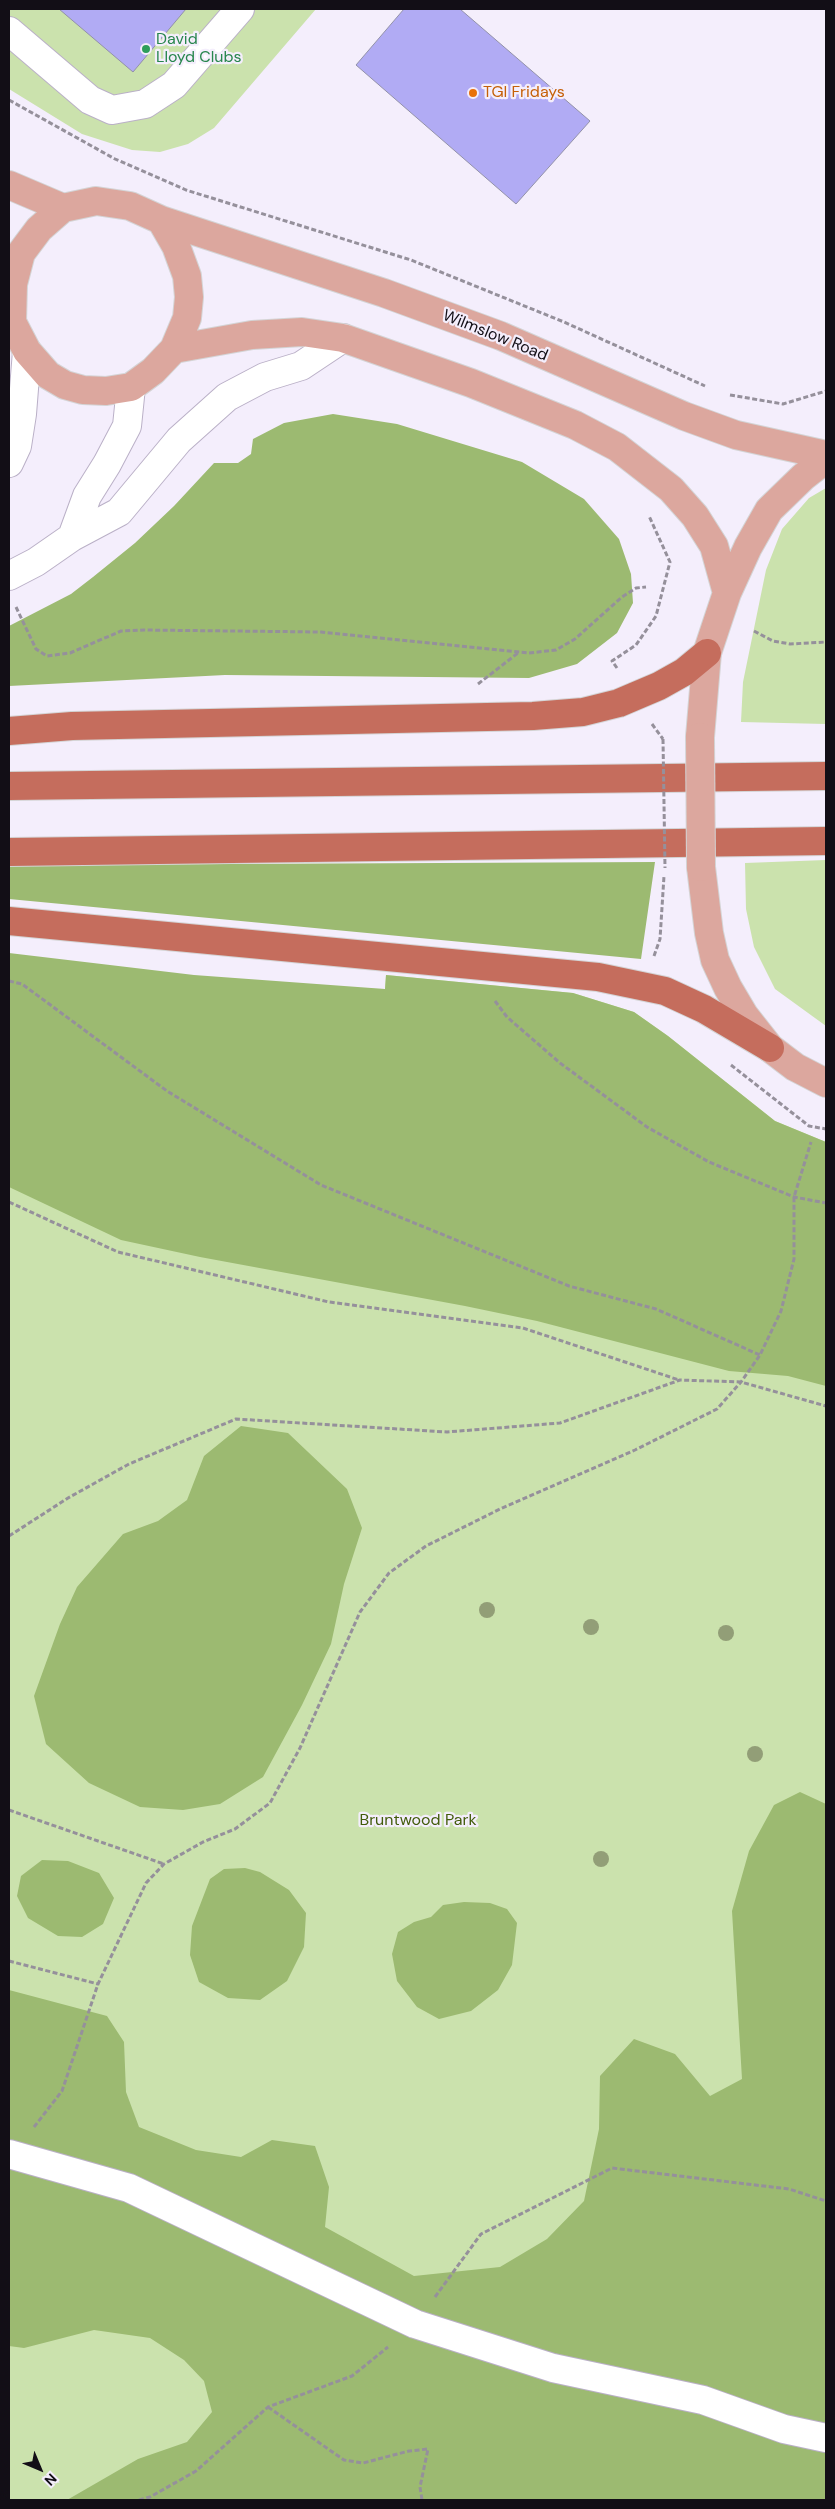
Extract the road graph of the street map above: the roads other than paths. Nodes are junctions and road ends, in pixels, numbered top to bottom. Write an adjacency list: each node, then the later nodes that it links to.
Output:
1 (240, 9): 2 (street)
2 (9, 31)
3 (9, 185): 4 (main road)
4 (63, 208): 5 (main road, Wilmslow Road); 6 (main road)
5 (161, 220): 8 (main road); 11 (main road, Wilmslow Road)
6 (10, 320): 9 (main road)
7 (344, 338): 8 (main road); 14 (street); 16 (main road)
8 (174, 350): 10 (main road)
9 (27, 351): 10 (main road); 13 (street)
10 (131, 387): 14 (street)
11 (826, 456)
12 (826, 460): 16 (main road)
13 (9, 463)
14 (72, 537): 15 (street)
15 (9, 576)
16 (727, 593): 17 (main road)
17 (707, 653): 18 (highway); 24 (main road, bridge)
18 (9, 731)
19 (826, 776): 20 (highway)
20 (9, 786)
21 (826, 841): 22 (highway)
22 (9, 852)
23 (9, 921): 24 (highway)
24 (770, 1048): 25 (main road)
25 (826, 1083)
26 (10, 2155): 27 (street)
27 (826, 2438)

